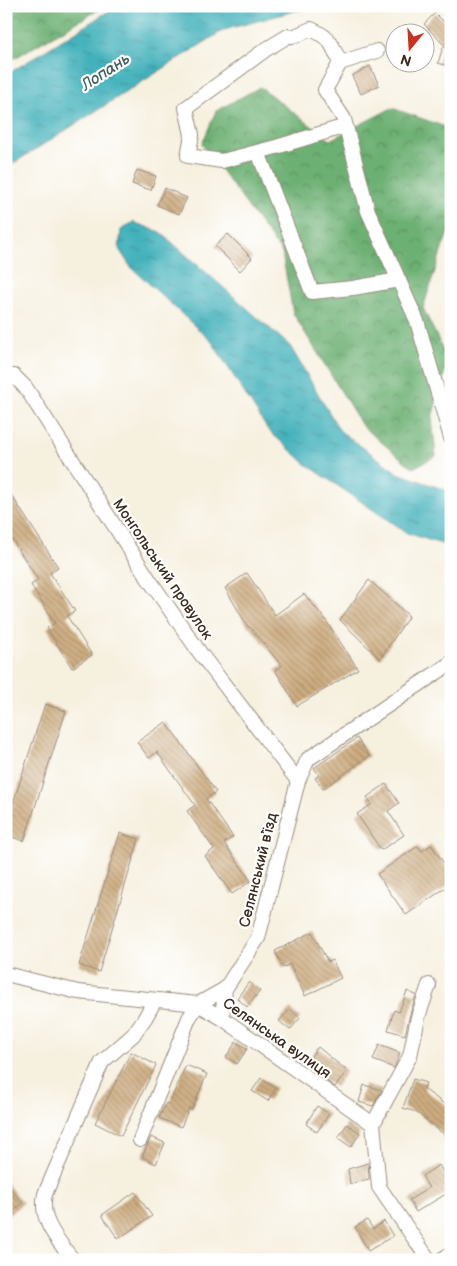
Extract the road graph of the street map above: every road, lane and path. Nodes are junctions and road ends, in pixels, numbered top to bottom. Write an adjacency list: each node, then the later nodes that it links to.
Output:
1 (378, 51): 2 (street)
2 (340, 63): 3 (street); 4 (street)
3 (346, 126): 4 (street); 5 (street)
4 (258, 152): 5 (street)
5 (399, 280): 7 (street)
6 (6, 376): 9 (street, Монгольський провулок)
7 (451, 438)
8 (451, 663): 9 (street, Селянський вʼїзд)
9 (298, 781): 12 (street, Селянський вʼїзд)
10 (6, 974): 13 (street, Селянська вулиця)
11 (429, 985): 16 (street)
12 (225, 989): 14 (street, Селянський вʼїзд); 15 (street, Селянський вʼїзд)
13 (155, 1000): 14 (street, Селянська вулиця); 19 (street)
14 (198, 1004): 15 (street, Селянська вулиця); 17 (street)
15 (222, 1018): 16 (street, Селянська вулиця)
16 (373, 1124): 20 (street)
17 (140, 1140)
18 (451, 1255): 21 (street)
19 (73, 1260)
20 (429, 1260)
21 (443, 1260)

